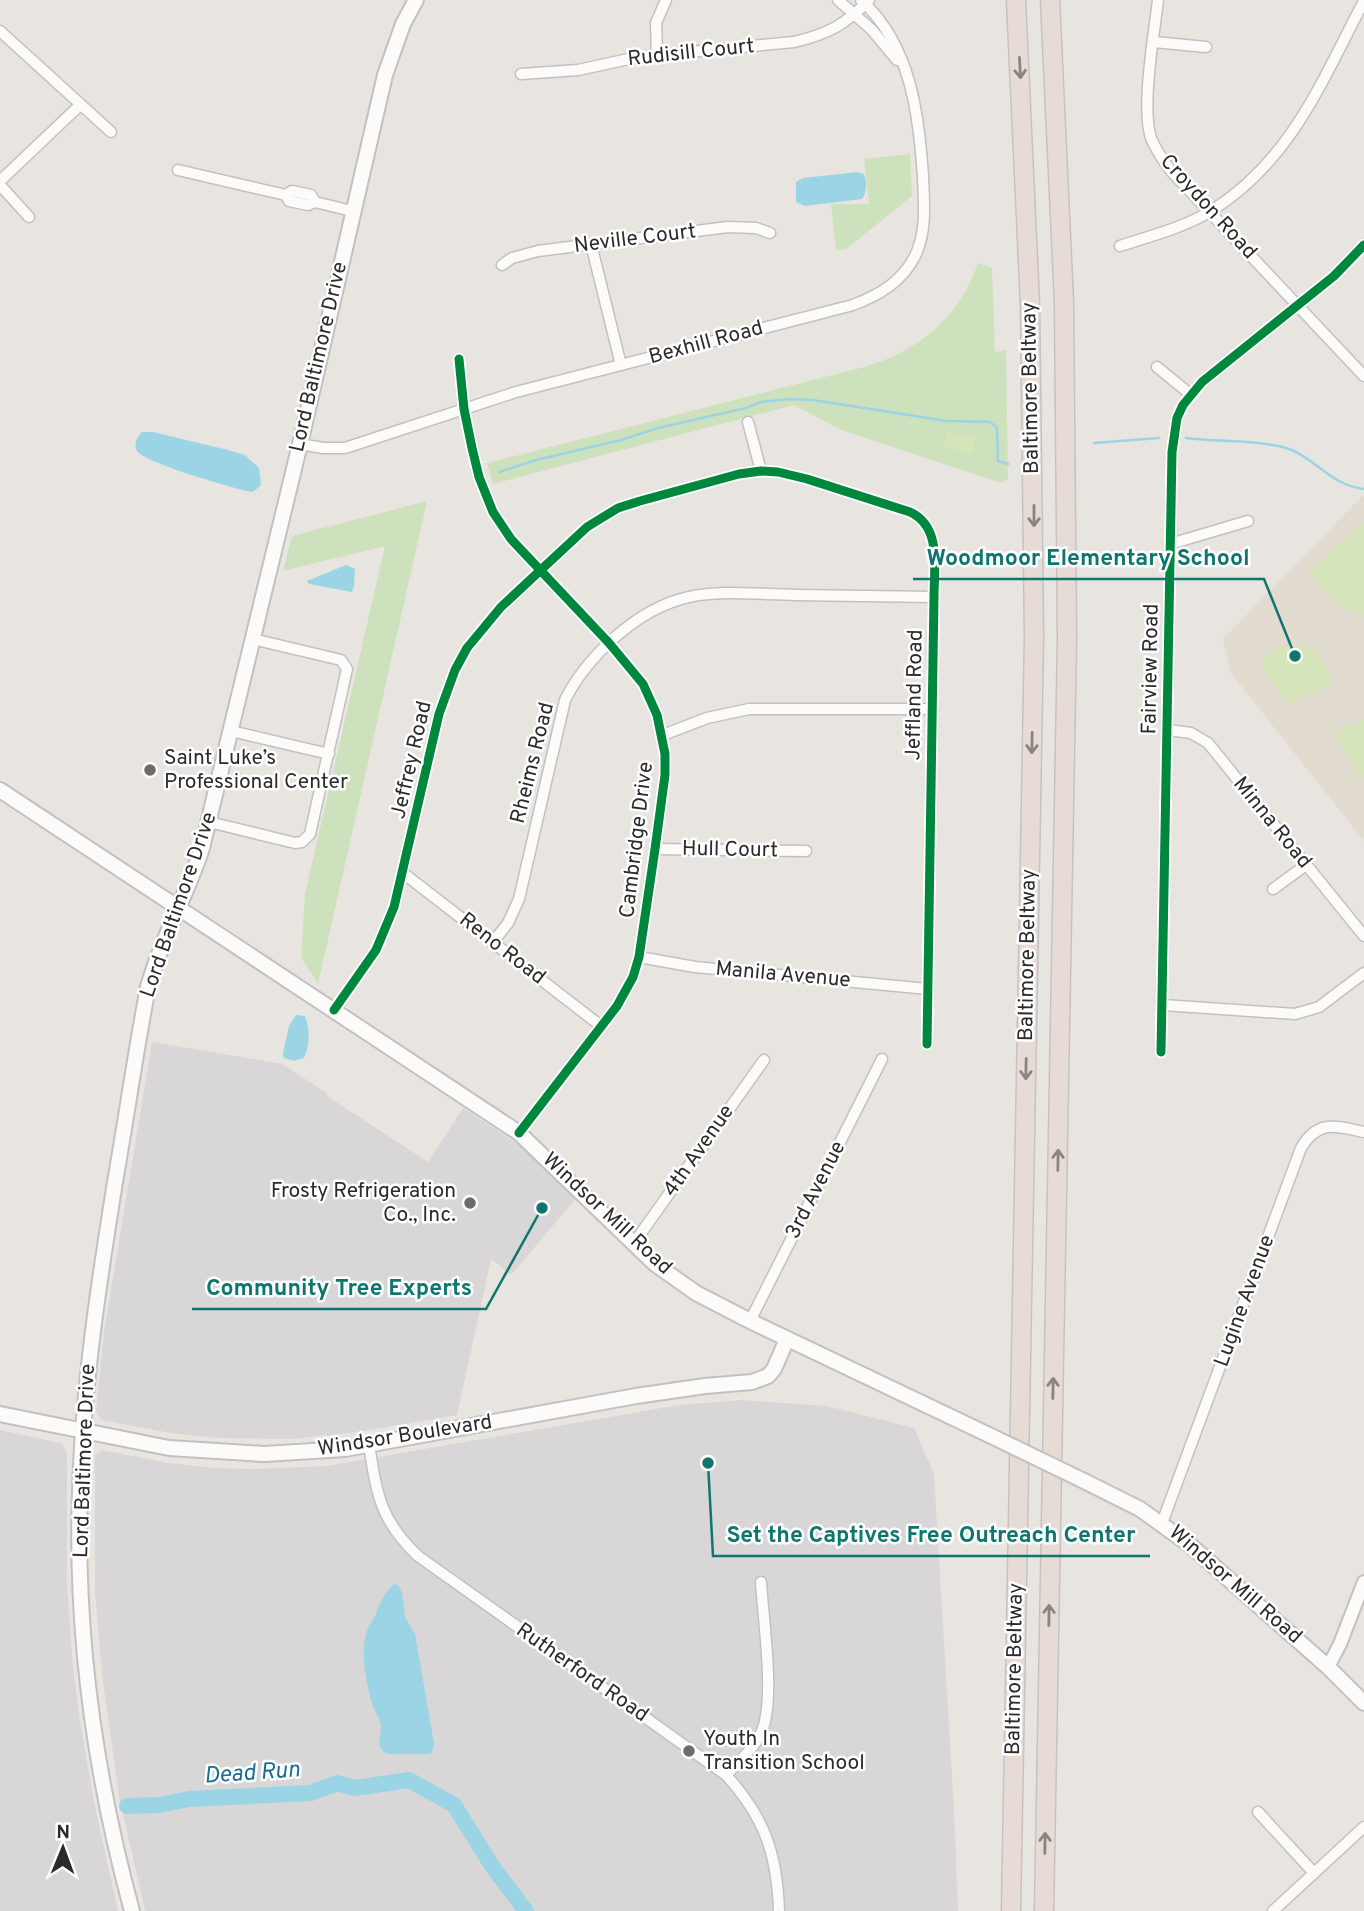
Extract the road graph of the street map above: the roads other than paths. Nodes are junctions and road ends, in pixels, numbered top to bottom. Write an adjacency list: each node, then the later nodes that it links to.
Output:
1 (416, 0): 20 (main road, Lord Baltimore Drive)
2 (666, 0): 13 (street)
3 (838, 0): 9 (street, Bexhill Road)
4 (1016, 0): 88 (highway, Baltimore Beltway, one-way to 88)
5 (1050, 0): 89 (highway, Baltimore Beltway, one-way to 5)
6 (1158, 0): 11 (street, Croydon Road)
7 (865, 1): 9 (street, Rudisill Court); 14 (street, Bexhill Road)
8 (1364, 1): 21 (street)
9 (855, 14): 13 (street, Rudisill Court); 14 (street, Bexhill Road)
10 (0, 31): 16 (street)
11 (1154, 42): 12 (street); 21 (street, Croydon Road)
12 (1206, 47)
13 (657, 56): 15 (street, Rudisill Court)
14 (905, 72): 30 (street, Bexhill Road)
15 (521, 74)
16 (80, 105): 17 (street); 19 (street)
17 (111, 132)
18 (178, 170): 20 (street)
19 (0, 183): 22 (street)
20 (352, 211): 36 (main road, Lord Baltimore Drive)
21 (1210, 211): 26 (street); 28 (street, Croydon Road)
22 (29, 217)
23 (770, 233): 24 (street, Neville Court)
24 (591, 244): 27 (street, Neville Court); 30 (street)
25 (1364, 245): 28 (street, Fairview Road)
26 (1120, 246)
27 (502, 265)
28 (1298, 305): 32 (street, Croydon Road); 33 (street, Fairview Road)
29 (459, 359): 34 (street, Cambridge Drive)
30 (621, 365): 34 (street, Bexhill Road)
31 (1157, 368): 33 (street)
32 (1364, 376)
33 (1190, 394): 39 (street, Fairview Road)
34 (464, 410): 36 (street, Bexhill Road); 40 (street, Cambridge Drive)
35 (748, 422): 37 (street)
36 (300, 444): 42 (main road, Lord Baltimore Drive)
37 (761, 471): 40 (street, Jeffrey Road); 41 (street, Jeffland Road)
38 (1248, 521): 39 (street)
39 (1170, 544): 45 (street, Fairview Road)
40 (540, 568): 43 (street, Cambridge Drive); 54 (street, Jeffrey Road)
41 (934, 597): 43 (street, Rheims Road); 44 (street, Jeffland Road)
42 (253, 639): 46 (main road, Lord Baltimore Drive); 48 (street)
43 (609, 643): 47 (street, Cambridge Drive); 58 (street, Rheims Road)
44 (933, 709): 47 (street); 61 (street, Jeffland Road)
45 (1168, 730): 53 (street, Minna Road); 62 (street, Fairview Road)
46 (231, 731): 48 (street); 50 (main road, Lord Baltimore Drive)
47 (663, 736): 51 (street, Cambridge Drive)
48 (329, 754): 50 (street)
49 (0, 790): 56 (main road, Windsor Mill Road)
50 (209, 822): 56 (main road, Lord Baltimore Drive)
51 (655, 849): 52 (street, Hull Court); 59 (street, Cambridge Drive)
52 (806, 852)
53 (1306, 865): 55 (street); 57 (street, Minna Road)
54 (403, 873): 58 (street, Reno Road); 63 (street, Jeffrey Road)
55 (1273, 889)
56 (178, 908): 63 (main road, Windsor Mill Road); 75 (main road, Lord Baltimore Drive)
57 (1364, 936)
58 (493, 942): 64 (street, Reno Road)
59 (639, 957): 61 (street, Manila Avenue); 64 (street, Cambridge Drive)
60 (1364, 973): 62 (street)
61 (928, 989): 65 (street, Jeffland Road)
62 (1163, 1005): 66 (street, Fairview Road)
63 (334, 1010): 70 (main road, Windsor Mill Road)
64 (601, 1026): 70 (street, Cambridge Drive)
65 (927, 1044)
66 (1161, 1052)
67 (882, 1059): 72 (street, 3rd Avenue)
68 (764, 1060): 71 (street, 4th Avenue)
69 (1364, 1132): 77 (street, Lugine Avenue)
70 (519, 1133): 71 (main road, Windsor Mill Road)
71 (634, 1243): 72 (main road, Windsor Mill Road)
72 (750, 1321): 73 (main road, Windsor Mill Road)
73 (787, 1339): 76 (main road, Windsor Boulevard); 77 (main road, Windsor Mill Road, bridge)
74 (0, 1414): 75 (main road, Windsor Boulevard)
75 (83, 1431): 76 (main road, Windsor Boulevard); 86 (main road, Lord Baltimore Drive)
76 (369, 1445): 82 (street, Rutherford Road)
77 (1162, 1523): 80 (main road, Windsor Mill Road)
78 (761, 1582): 82 (street)
79 (1364, 1583): 80 (street)
80 (1328, 1667): 81 (main road, Windsor Mill Road)
81 (1364, 1703)
82 (726, 1774): 87 (street, Rutherford Road)
83 (1258, 1811): 85 (street)
84 (1364, 1827): 85 (street)
85 (1314, 1873): 90 (street)
86 (132, 1911)
87 (779, 1911)
88 (1011, 1911)
89 (1044, 1911)
90 (1273, 1911)

